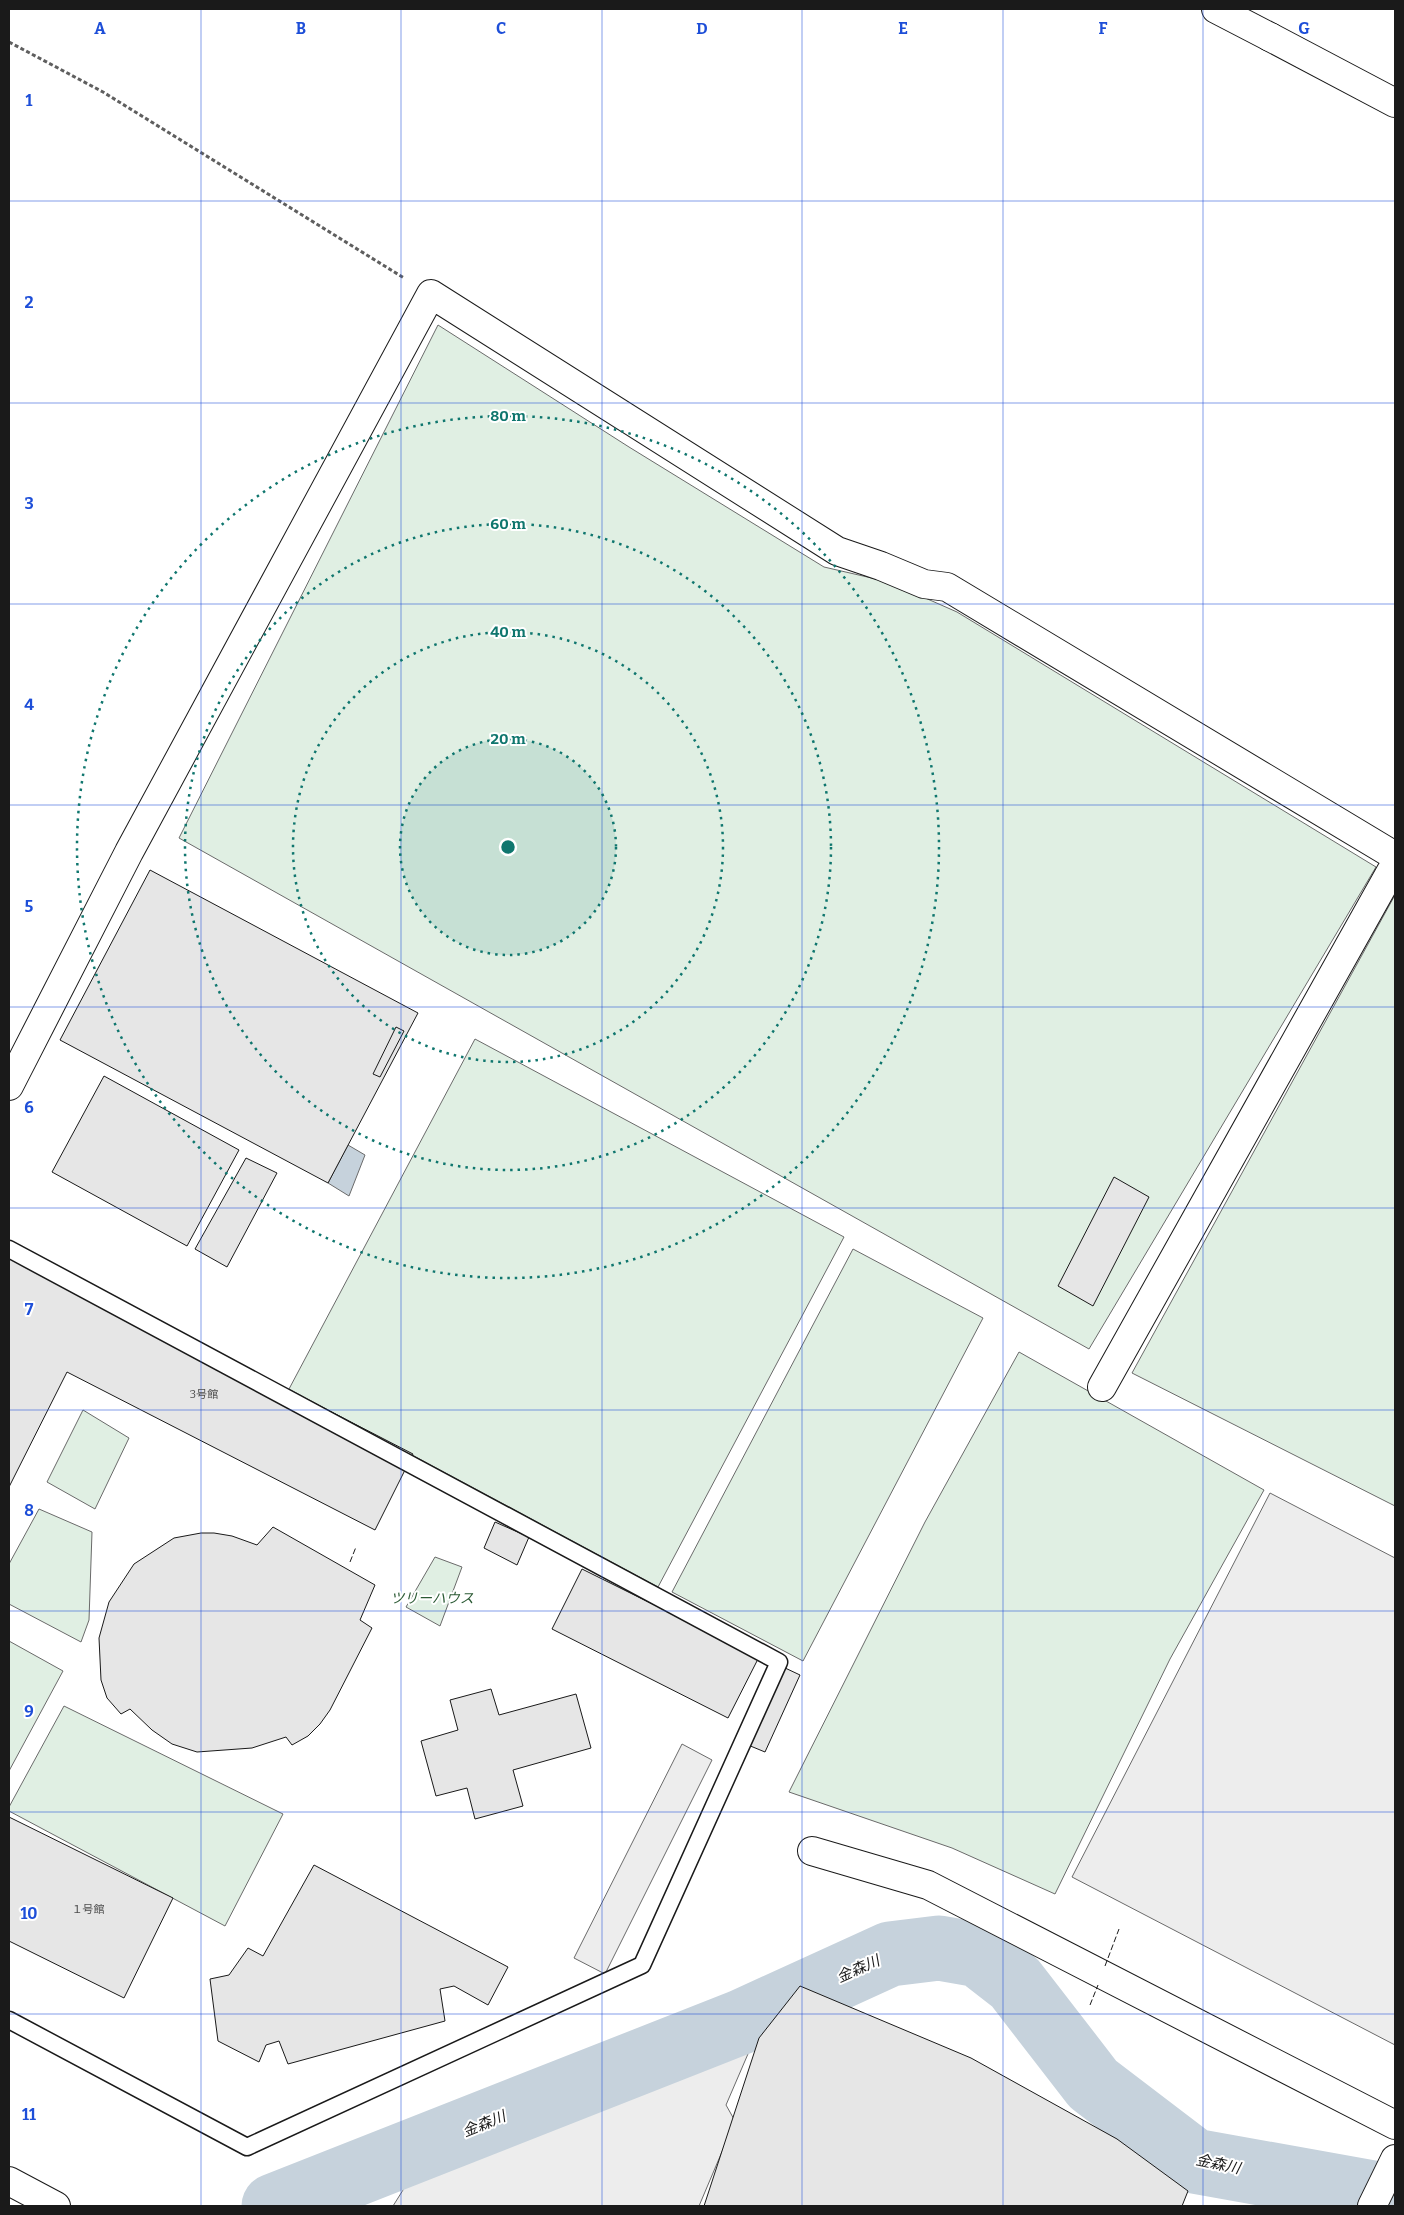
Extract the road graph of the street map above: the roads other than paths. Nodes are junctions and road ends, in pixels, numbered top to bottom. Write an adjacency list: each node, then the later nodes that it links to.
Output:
1 (1216, 9): 2 (street)
2 (1395, 103)
3 (1395, 856): 5 (street)
4 (1395, 864): 7 (street)
5 (9, 1086)
6 (9, 1249): 9 (lane)
7 (1102, 1387)
8 (812, 1851): 10 (street)
9 (9, 2020)
10 (1395, 2126)
11 (1394, 2162): 14 (street)
12 (9, 2181): 13 (street)
13 (41, 2203)
14 (1372, 2206)

